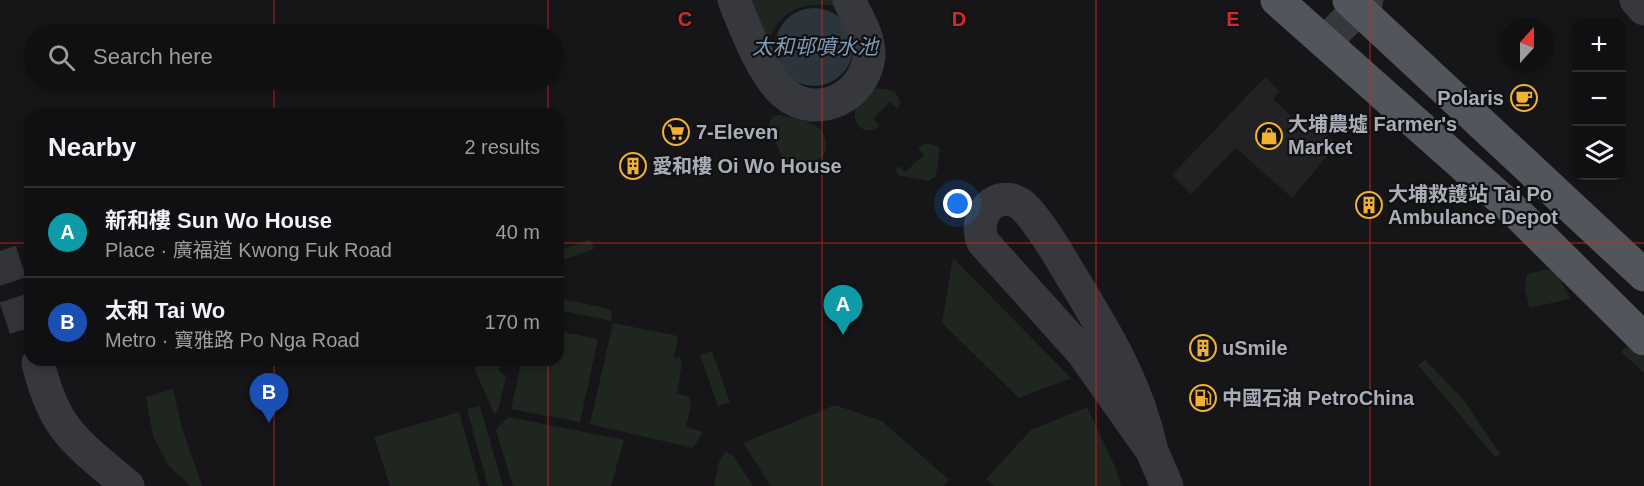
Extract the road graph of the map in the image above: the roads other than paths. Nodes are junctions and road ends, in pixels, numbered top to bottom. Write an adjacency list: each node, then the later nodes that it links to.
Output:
1 (734, 0): 2 (street)
2 (849, 0)
3 (1278, 0): 5 (main road)
4 (1358, 3): 5 (street); 6 (main road)
5 (1325, 42): 7 (main road)
6 (1644, 275)
7 (1644, 339)
8 (39, 366): 10 (street)
9 (1152, 451): 9 (street); 11 (street)
10 (128, 486)
11 (1167, 486)

